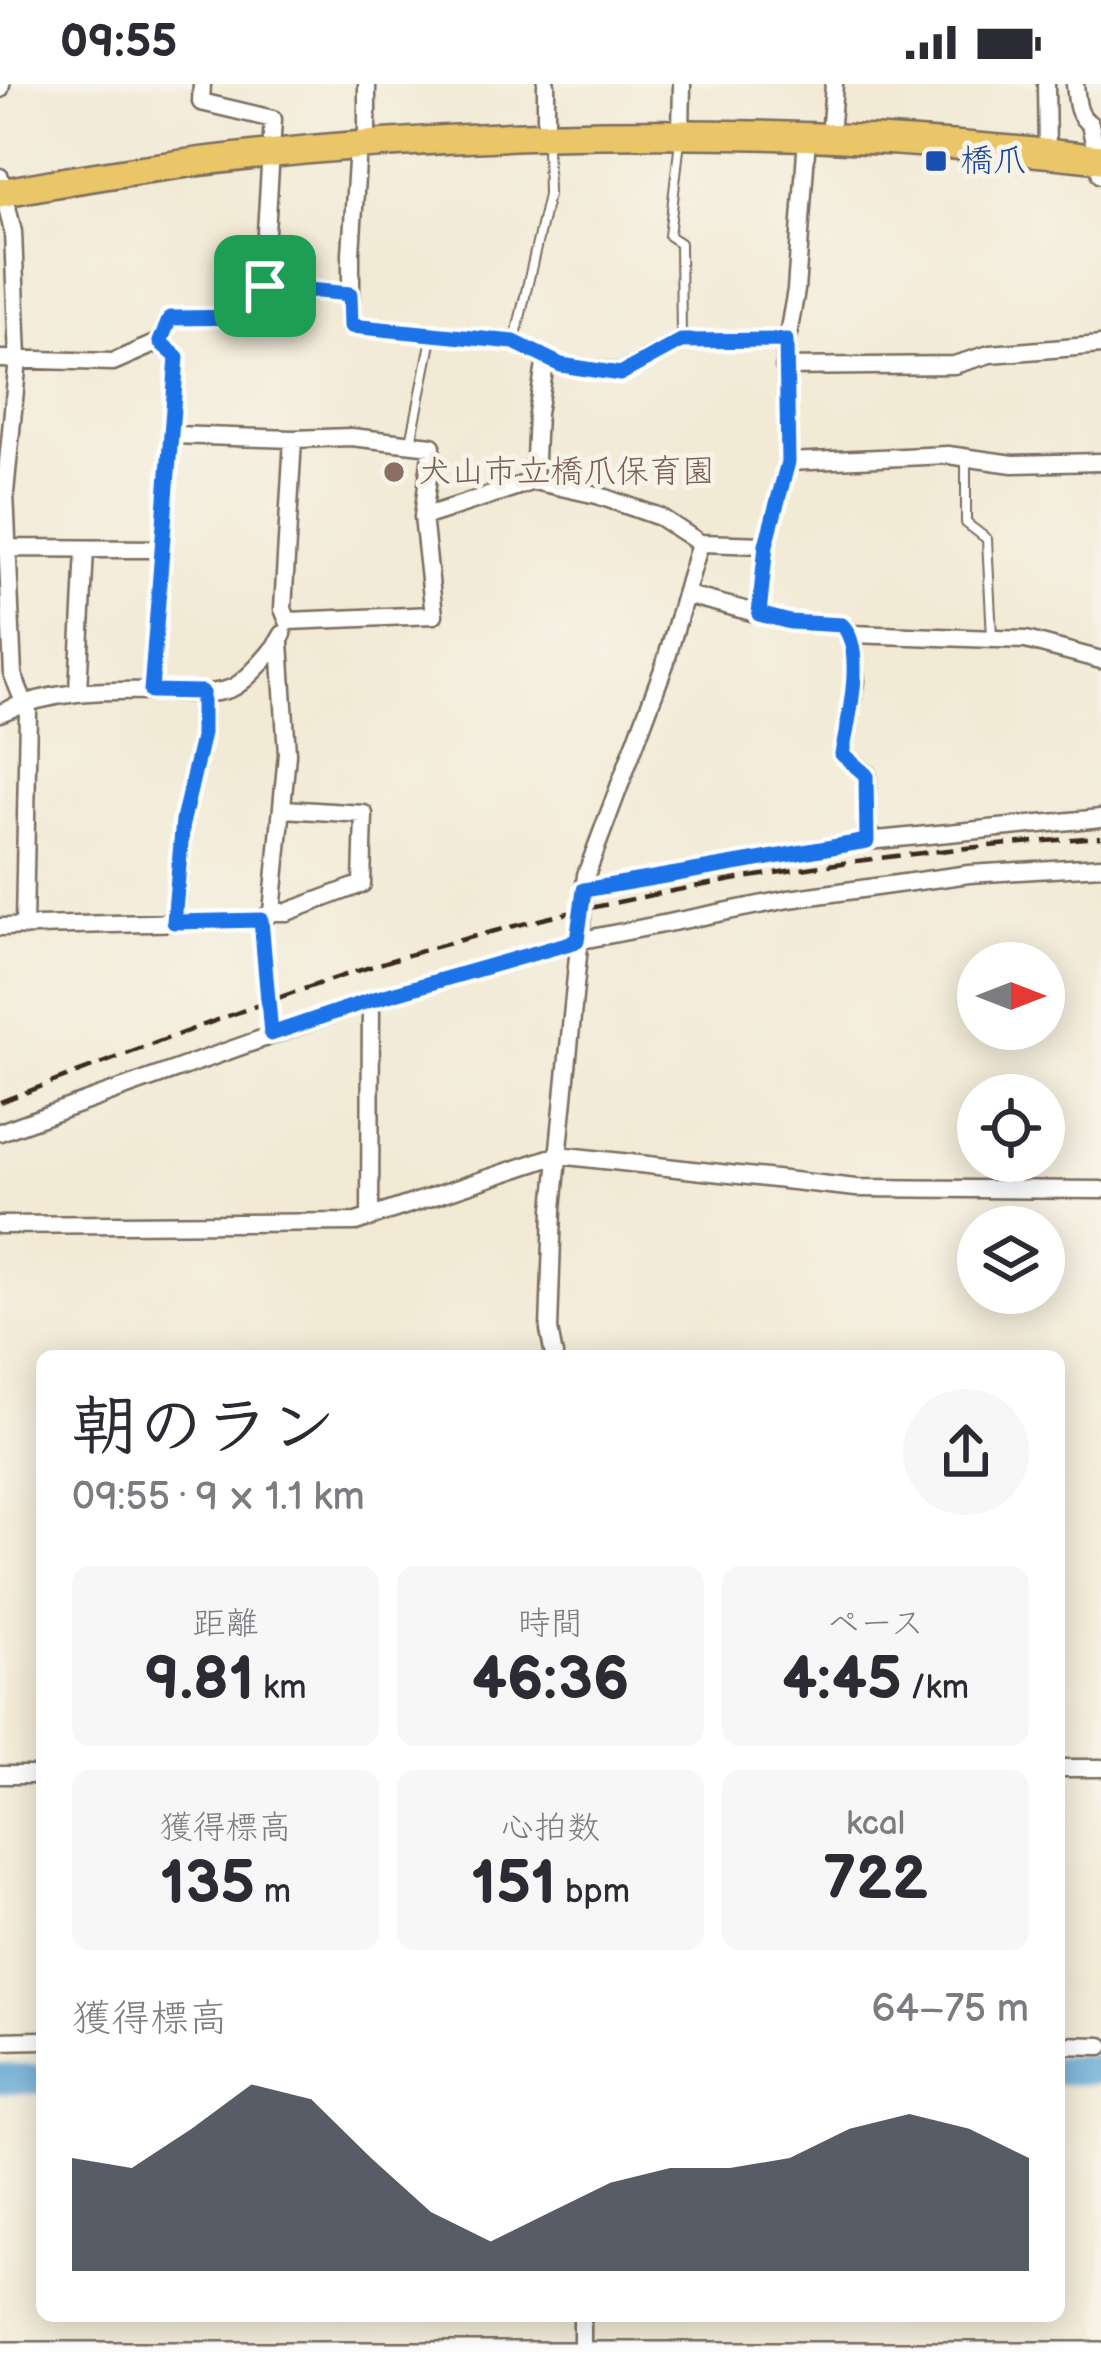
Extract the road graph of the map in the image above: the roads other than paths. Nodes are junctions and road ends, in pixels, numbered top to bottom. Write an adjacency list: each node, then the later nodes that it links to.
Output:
1 (202, 84): 13 (street)
2 (367, 84): 11 (street)
3 (546, 84): 9 (street)
4 (682, 84): 8 (street)
5 (834, 84): 10 (street)
6 (1046, 84): 12 (street)
7 (1076, 84): 14 (street)
8 (681, 133): 9 (main road); 10 (main road); 20 (lane)
9 (546, 135): 11 (main road); 22 (lane)
10 (818, 137): 12 (main road); 19 (street)
11 (363, 146): 13 (main road); 17 (street)
12 (1047, 152): 14 (main road)
13 (272, 156): 15 (main road); 16 (street)
14 (1100, 164)
15 (1, 187): 24 (street)
16 (265, 286): 17 (street); 21 (street)
17 (350, 294): 18 (street)
18 (433, 332): 22 (street); 29 (lane)
19 (786, 340): 20 (street); 26 (street)
20 (681, 341): 25 (street)
21 (160, 342): 24 (street); 27 (street)
22 (514, 342): 25 (street)
23 (1101, 346): 26 (street)
24 (9, 359): 34 (street)
25 (546, 359): 33 (street)
26 (784, 368): 31 (street)
27 (173, 435): 28 (street); 40 (street)
28 (293, 439): 29 (street); 44 (street)
29 (411, 443): 35 (street)
30 (966, 458): 31 (street); 32 (street); 46 (lane)
31 (788, 462): 37 (street)
32 (1101, 462)
33 (534, 481): 35 (street); 36 (street)
34 (3, 491): 38 (street)
35 (423, 517): 44 (street)
36 (700, 543): 37 (street); 41 (street)
37 (766, 545): 43 (street)
38 (8, 548): 39 (street); 42 (street)
39 (85, 549): 40 (street); 49 (street)
40 (162, 550): 50 (street)
41 (687, 595): 43 (street); 58 (street)
42 (5, 601): 52 (street)
43 (759, 614): 45 (street)
44 (288, 621): 47 (street)
45 (851, 634): 46 (street); 56 (street)
46 (992, 638): 48 (street)
47 (280, 642): 51 (street); 54 (street)
48 (1101, 660)
49 (78, 691): 50 (street); 52 (street)
50 (151, 691): 51 (street)
51 (202, 692): 60 (street)
52 (25, 702): 53 (street); 62 (street)
53 (0, 712)
54 (284, 809): 59 (street); 59 (street)
55 (1101, 818): 56 (street)
56 (867, 841): 58 (street)
57 (1101, 866): 63 (street)
58 (584, 890): 63 (street)
59 (266, 916): 60 (street)
60 (174, 922): 62 (street)
61 (0, 927): 62 (street)
62 (24, 927)
63 (577, 941): 64 (street); 66 (street)
64 (371, 1000): 65 (street); 68 (street)
65 (0, 1132)
66 (558, 1155): 67 (street); 68 (street); 70 (street)
67 (1101, 1190)
68 (370, 1218): 69 (street)
69 (0, 1225)
70 (553, 1350)
71 (1065, 1768): 72 (street)
72 (1101, 1768)
73 (0, 1775): 74 (street)
74 (36, 1775)
75 (36, 2040): 76 (street)
76 (0, 2041)
77 (1065, 2045): 78 (street)
78 (1101, 2046)
79 (582, 2322): 82 (street)
80 (0, 2353): 82 (street)
81 (1101, 2353): 82 (street)
82 (582, 2355)

